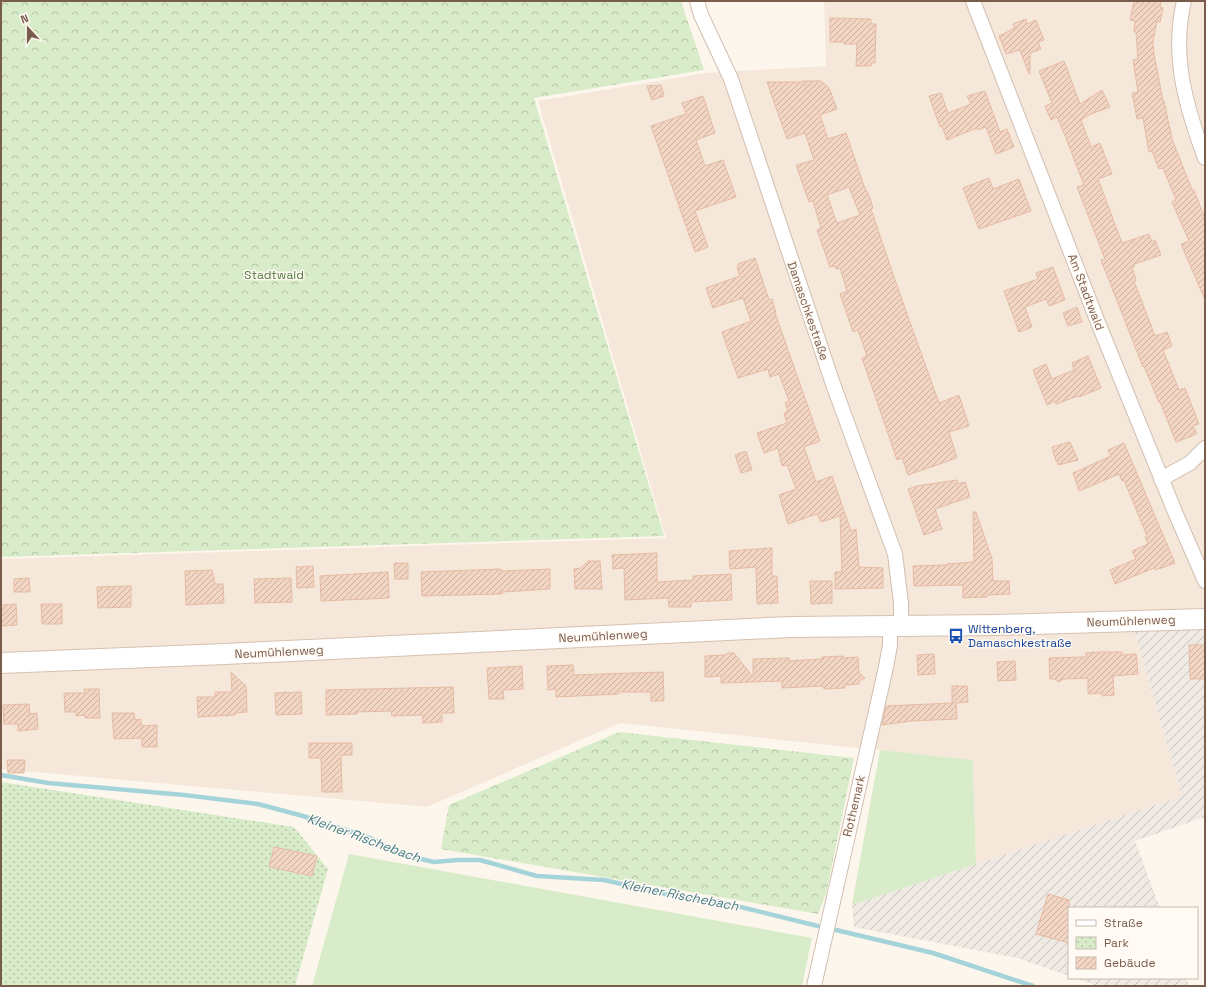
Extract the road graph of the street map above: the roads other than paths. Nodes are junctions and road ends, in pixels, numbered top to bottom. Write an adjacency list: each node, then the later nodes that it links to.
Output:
1 (697, 1): 9 (street, Damaschkestraße)
2 (973, 1): 6 (street, Am Stadtwald)
3 (1184, 1): 4 (street)
4 (1205, 158)
5 (1205, 448): 6 (street)
6 (1161, 479): 7 (street, Am Stadtwald)
7 (1205, 581)
8 (1205, 619): 9 (street, Neumühlenweg)
9 (896, 626): 10 (street, Neumühlenweg); 11 (street, Rothemark)
10 (1, 663)
11 (814, 986)

